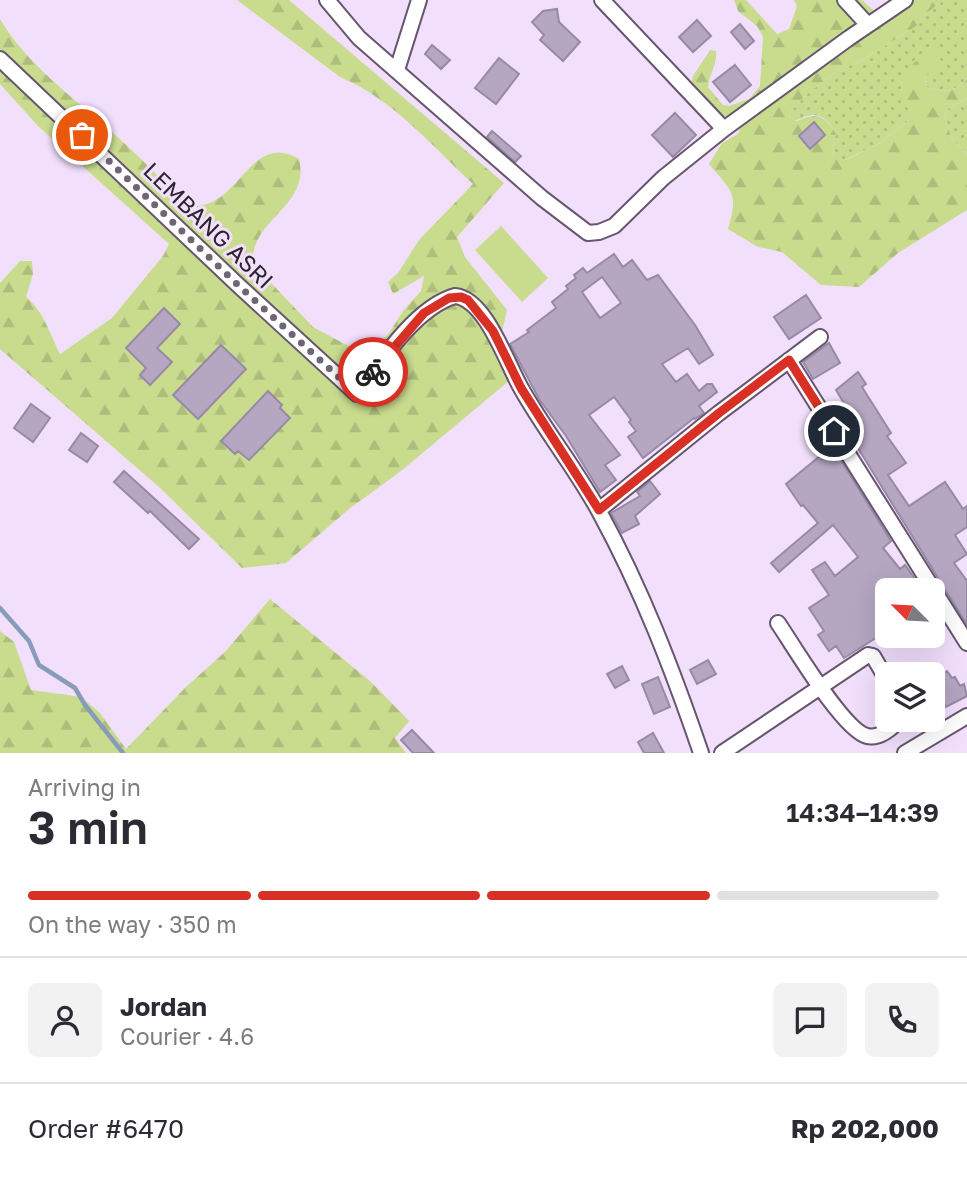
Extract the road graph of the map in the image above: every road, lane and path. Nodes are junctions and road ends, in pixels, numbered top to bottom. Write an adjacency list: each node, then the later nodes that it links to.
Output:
1 (327, 0): 8 (street)
2 (419, 0): 8 (street)
3 (602, 0): 9 (street)
4 (845, 0): 6 (street)
5 (905, 0): 6 (street)
6 (868, 25): 9 (street)
7 (0, 59): 12 (street, LEMBANG ASRI)
8 (397, 71): 9 (street)
9 (724, 128)
10 (820, 337): 11 (street)
11 (789, 360): 12 (street); 14 (street)
12 (599, 510): 19 (street)
13 (778, 623): 16 (street)
14 (967, 643)
15 (875, 662): 16 (street)
16 (820, 686): 18 (street); 20 (street)
17 (967, 716): 21 (street)
18 (885, 732)
19 (701, 753)
20 (722, 753)
21 (905, 753)

